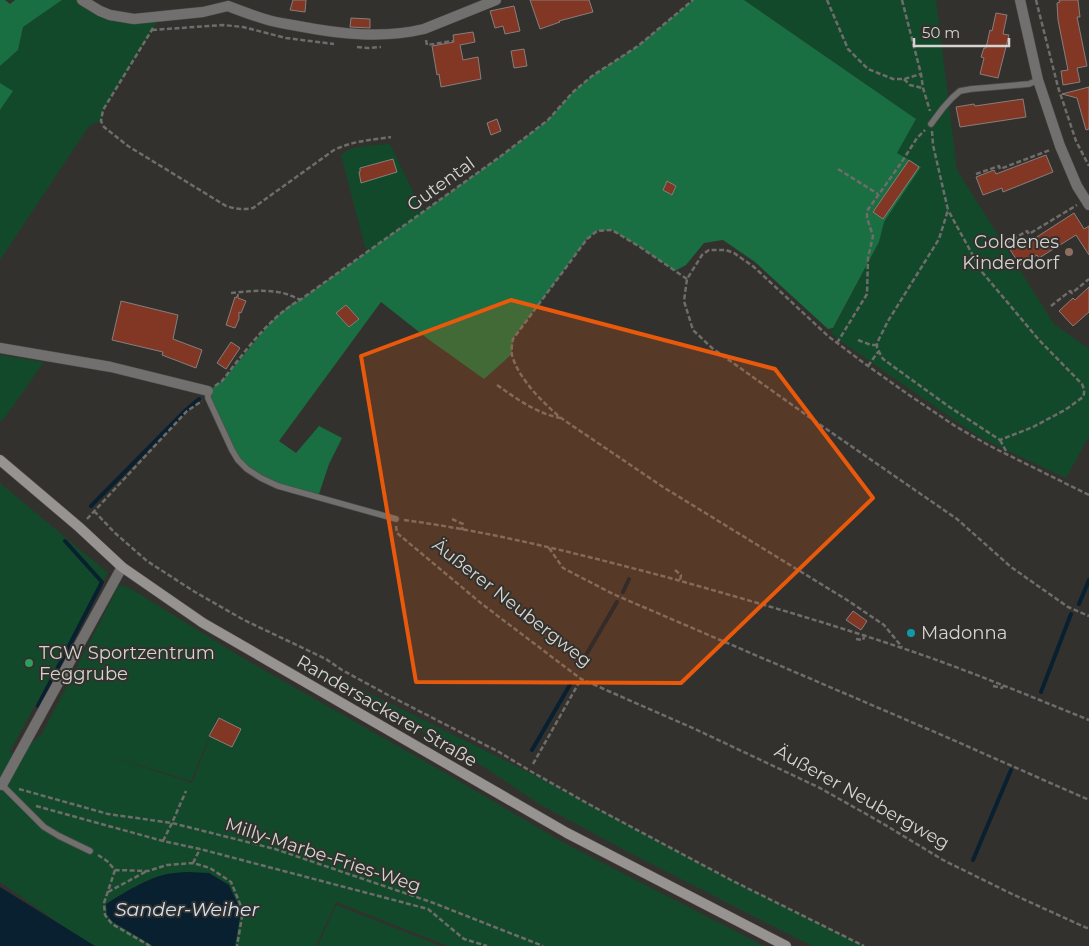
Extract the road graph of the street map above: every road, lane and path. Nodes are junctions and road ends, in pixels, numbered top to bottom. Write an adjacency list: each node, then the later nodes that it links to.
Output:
1 (82, 0): 9 (street)
2 (496, 0): 8 (street)
3 (693, 0): 33 (path, Gutental)
4 (827, 0): 17 (path)
5 (902, 0): 16 (path)
6 (1020, 0): 18 (street)
7 (1036, 0): 23 (path)
8 (227, 3): 9 (street)
9 (155, 17): 10 (path)
10 (152, 30): 12 (path); 21 (path)
11 (453, 41): 13 (path)
12 (342, 45)
13 (429, 45)
14 (351, 46): 15 (path)
15 (381, 47)
16 (921, 74): 17 (path); 19 (path)
17 (904, 79): 19 (path)
18 (1038, 80): 20 (lane); 22 (street)
19 (923, 88): 20 (path)
20 (931, 124): 26 (path); 28 (path)
21 (391, 137)
22 (1060, 146): 25 (path); 27 (street)
23 (1089, 166)
24 (838, 169): 26 (path)
25 (976, 174)
26 (878, 194): 36 (path)
27 (1087, 202): 29 (path)
28 (948, 210): 37 (path); 42 (path)
29 (1006, 243)
30 (687, 279): 36 (path); 45 (path); 59 (path)
31 (1089, 279): 34 (path)
32 (230, 293): 33 (path)
33 (300, 300): 44 (path, Gutental)
34 (1051, 306)
35 (858, 340): 37 (path)
36 (837, 343): 40 (path)
37 (877, 346): 39 (path)
38 (0, 348): 44 (street)
39 (878, 352): 40 (path); 46 (path)
40 (868, 366): 47 (path)
41 (497, 386): 45 (path)
42 (1084, 390): 43 (path); 46 (path)
43 (1089, 391)
44 (206, 396): 50 (path, Gutental); 51 (lane)
45 (561, 418): 62 (path)
46 (1000, 440): 47 (path)
47 (1005, 454): 49 (path)
48 (0, 460): 53 (main road, Randersackerer Straße)
49 (1089, 495)
50 (94, 511): 53 (path, Gutental); 86 (path)
51 (396, 519): 54 (path); 63 (path, Äußerer Neubergweg)
52 (452, 519): 54 (path)
53 (79, 527): 56 (main road, Randersackerer Straße)
54 (462, 530): 55 (path)
55 (549, 547): 58 (path); 70 (path)
56 (122, 567): 68 (street); 85 (main road, Randersackerer Straße)
57 (675, 570): 58 (path)
58 (680, 581): 60 (path)
59 (1089, 616)
60 (865, 636): 61 (path); 62 (path)
61 (856, 639)
62 (903, 648): 65 (path)
63 (581, 679): 67 (path); 80 (path, Äußerer Neubergweg)
64 (993, 686): 65 (path)
65 (1004, 686): 66 (path)
66 (1089, 720)
67 (533, 764)
68 (2, 784): 72 (path, Milly-Marbe-Fries-Weg); 75 (lane)
69 (186, 791): 72 (path)
70 (1089, 800)
71 (31, 803): 73 (path)
72 (172, 823): 73 (path); 84 (path, Milly-Marbe-Fries-Weg)
73 (163, 841): 74 (path)
74 (200, 849): 76 (path); 83 (path)
75 (90, 851): 77 (path)
76 (193, 863): 78 (path); 82 (path)
77 (115, 870): 78 (path); 79 (path)
78 (148, 871): 79 (path)
79 (108, 892): 81 (path)
80 (1089, 929)
81 (150, 946)
82 (237, 946)
83 (487, 946)
84 (543, 946)
85 (786, 946)
86 (864, 946)

